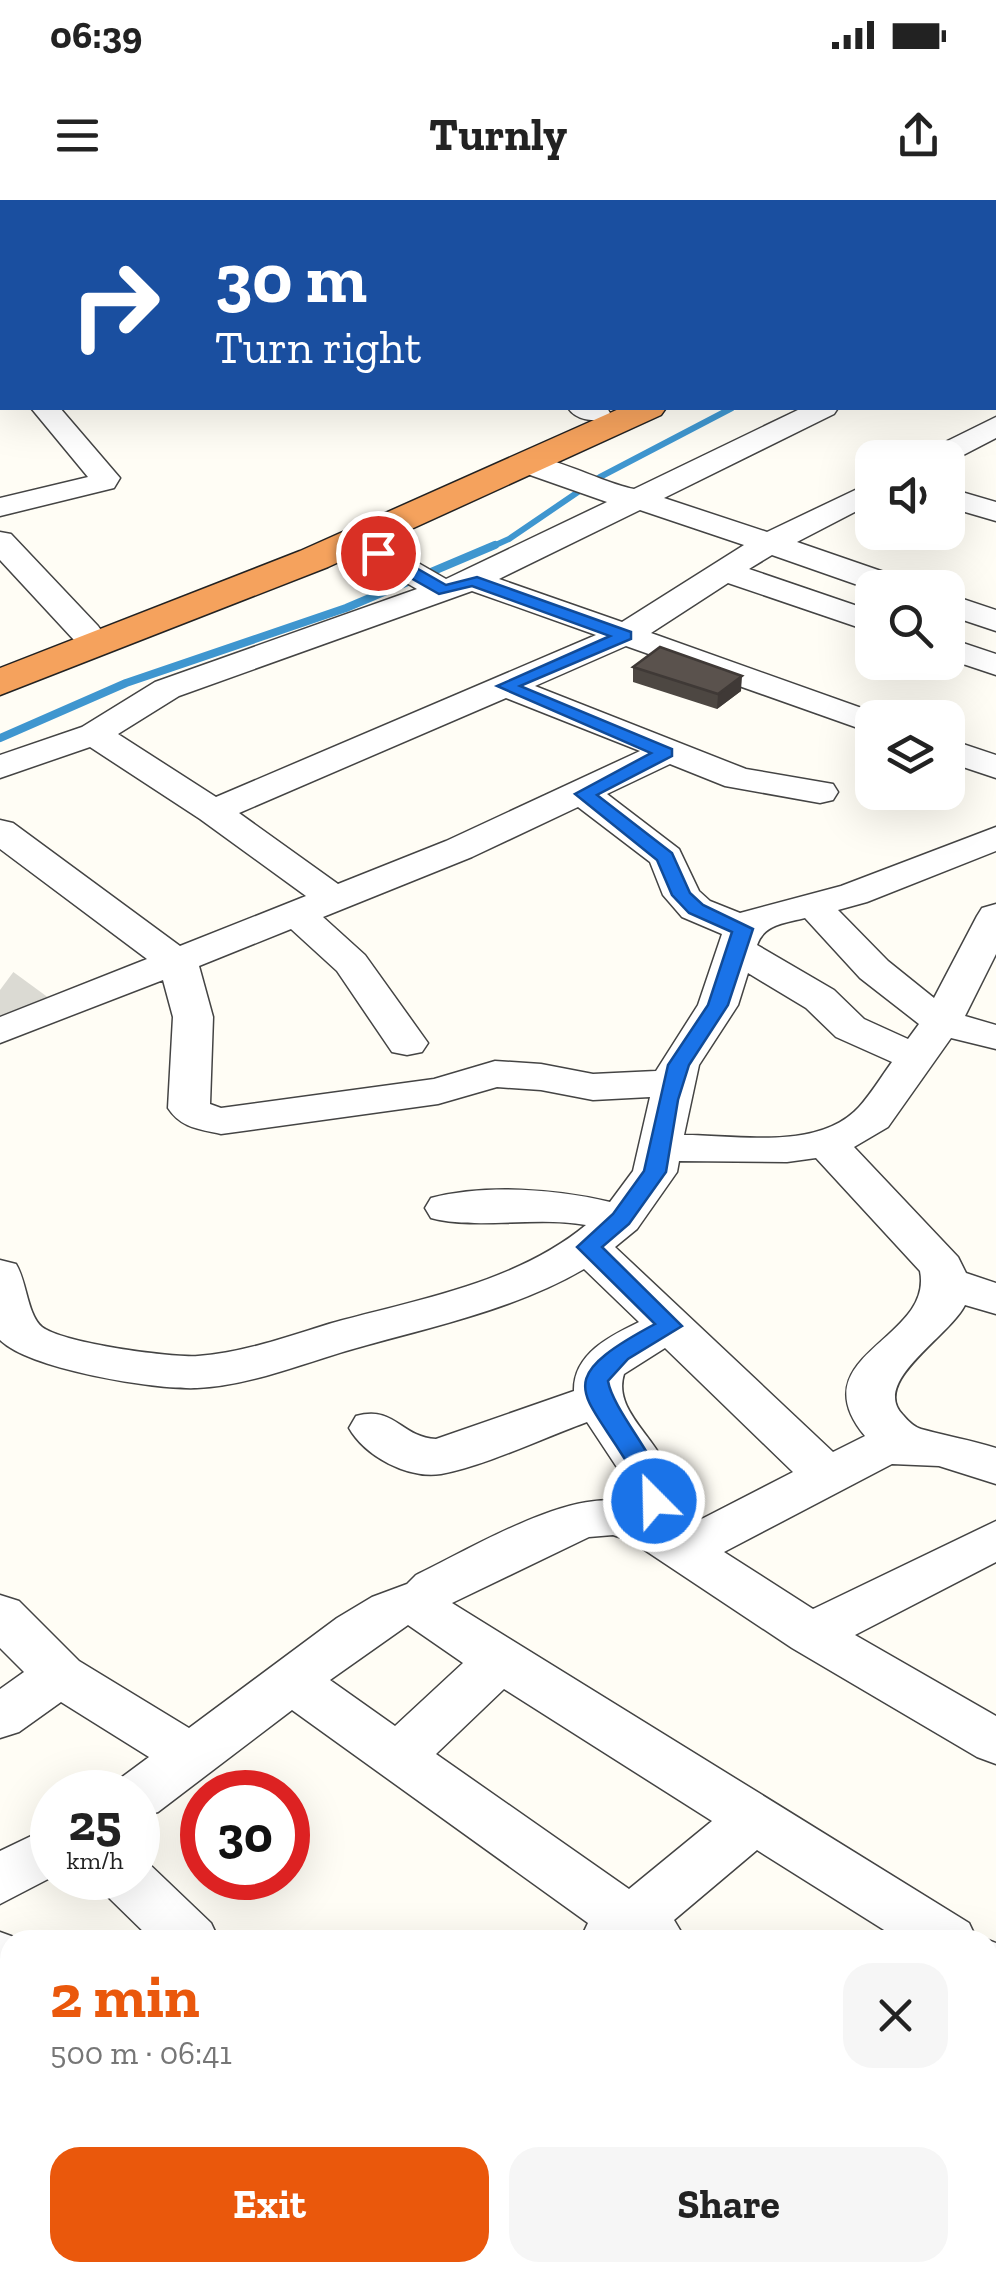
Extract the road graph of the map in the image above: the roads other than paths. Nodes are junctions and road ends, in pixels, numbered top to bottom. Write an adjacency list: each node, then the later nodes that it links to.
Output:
1 (47, 410): 11 (street)
2 (594, 410): 23 (highway)
3 (645, 410): 7 (highway)
4 (820, 410): 8 (street)
5 (996, 426): 6 (street)
6 (965, 442)
7 (538, 469): 8 (street); 13 (highway)
8 (622, 500): 15 (street); 16 (street)
9 (855, 500): 15 (street)
10 (965, 502): 12 (street)
11 (0, 506)
12 (996, 512)
13 (355, 540): 16 (street); 29 (highway)
14 (0, 541): 23 (street)
15 (749, 557): 17 (street); 18 (street); 20 (street); 24 (street)
16 (435, 579): 24 (street); 32 (street)
17 (855, 579)
18 (855, 591)
19 (965, 610): 21 (street)
20 (855, 613)
21 (996, 621)
22 (965, 629): 25 (street)
23 (86, 632): 28 (highway)
24 (625, 636): 30 (street); 31 (street)
25 (996, 639)
26 (965, 654): 27 (street)
27 (996, 665)
28 (0, 666)
29 (0, 683)
30 (505, 686): 33 (street); 39 (street)
31 (855, 717)
32 (94, 734): 35 (street); 39 (street)
33 (665, 752): 37 (street); 38 (street)
34 (965, 756): 36 (street)
35 (0, 767)
36 (996, 767)
37 (820, 792)
38 (584, 794): 44 (street); 48 (street)
39 (213, 811): 44 (street)
40 (0, 831): 42 (street)
41 (996, 838): 45 (street)
42 (41, 860): 43 (street); 49 (street)
43 (0, 877)
44 (336, 900): 46 (street)
45 (816, 906): 48 (street); 50 (street)
46 (298, 915): 49 (street); 53 (street)
47 (995, 919): 50 (street)
48 (739, 939): 54 (street); 55 (street)
49 (178, 962): 51 (street); 55 (street)
50 (942, 1021): 52 (street); 54 (street)
51 (0, 1031)
52 (996, 1037)
53 (406, 1043)
54 (914, 1058): 56 (street)
55 (673, 1082): 57 (street)
56 (826, 1143): 57 (street); 61 (street)
57 (662, 1148): 59 (street)
58 (447, 1208): 59 (street)
59 (604, 1233): 60 (street); 63 (street)
60 (0, 1275)
61 (950, 1284): 62 (street); 66 (street)
62 (996, 1300)
63 (670, 1326): 64 (street); 68 (street)
64 (599, 1400): 65 (street); 69 (street)
65 (373, 1428)
66 (903, 1443): 67 (street); 68 (street)
67 (996, 1466)
68 (827, 1476): 69 (street)
69 (666, 1539): 71 (street); 73 (street)
70 (996, 1540): 73 (street)
71 (425, 1598): 74 (street); 76 (street)
72 (0, 1615): 75 (street)
73 (811, 1634): 78 (street)
74 (500, 1661): 80 (street); 82 (street)
75 (60, 1675): 77 (street); 79 (street)
76 (291, 1681): 79 (street); 80 (street)
77 (0, 1717)
78 (996, 1742)
79 (191, 1756): 81 (street)
80 (396, 1758): 87 (street)
81 (160, 1779)
82 (754, 1820): 88 (street); 89 (street)
83 (30, 1862): 84 (street)
84 (0, 1880)
85 (149, 1900): 86 (street)
86 (180, 1930)
87 (627, 1930)
88 (636, 1930)
89 (932, 1930)

